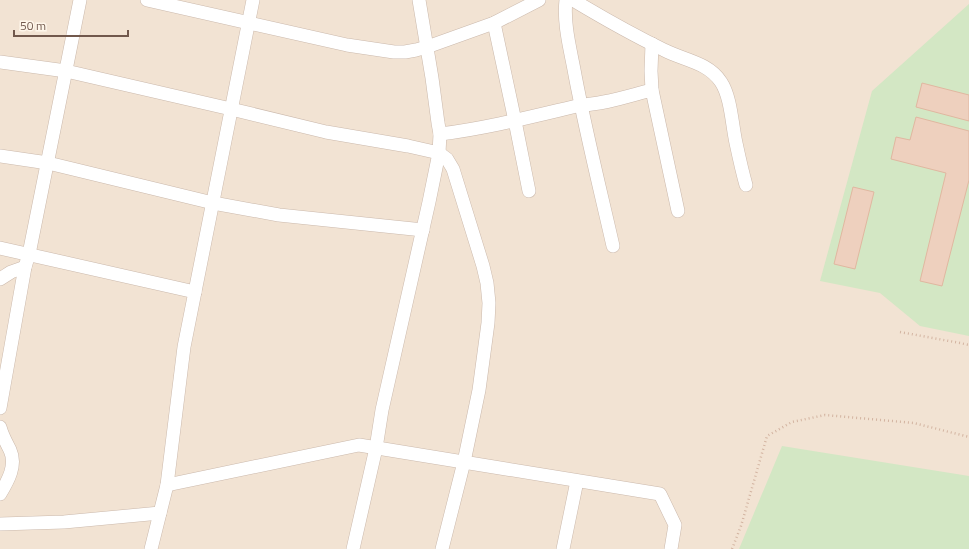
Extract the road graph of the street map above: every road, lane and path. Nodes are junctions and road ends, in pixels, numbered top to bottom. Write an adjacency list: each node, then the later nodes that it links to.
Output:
1 (80, 0): 13 (street)
2 (148, 0): 8 (street)
3 (253, 0): 8 (street)
4 (420, 0): 11 (street)
5 (539, 0): 9 (street)
6 (566, 0): 15 (street)
7 (573, 0): 10 (street)
8 (248, 23): 11 (street); 16 (street)
9 (494, 23): 11 (street); 17 (street)
10 (652, 44): 14 (street); 22 (street)
11 (427, 47): 18 (street)
12 (0, 62): 13 (street)
13 (66, 72): 16 (street); 21 (street)
14 (652, 90): 15 (street); 25 (street)
15 (581, 105): 17 (street); 27 (street)
16 (231, 109): 19 (street); 24 (street)
17 (515, 121): 18 (street); 23 (street)
18 (440, 134): 19 (street)
19 (439, 153): 26 (street); 38 (street)
20 (0, 156): 21 (street)
21 (48, 163): 24 (street); 29 (street)
22 (746, 185)
23 (529, 191)
24 (213, 203): 26 (street); 31 (street)
25 (678, 211)
26 (423, 230): 37 (street)
27 (613, 246)
28 (0, 248): 29 (street)
29 (27, 260): 30 (street); 31 (street); 34 (street)
30 (0, 279)
31 (195, 292): 40 (street)
32 (900, 332): 33 (path)
33 (969, 345)
34 (0, 408)
35 (0, 427): 41 (street)
36 (969, 437): 49 (path)
37 (376, 448): 38 (street); 40 (street); 45 (street)
38 (464, 462): 39 (street); 46 (street)
39 (577, 480): 47 (street); 48 (street)
40 (167, 485): 42 (street)
41 (0, 494)
42 (160, 513): 43 (street); 44 (street)
43 (0, 524)
44 (150, 549)
45 (353, 549)
46 (442, 549)
47 (563, 549)
48 (671, 549)
49 (732, 549)

